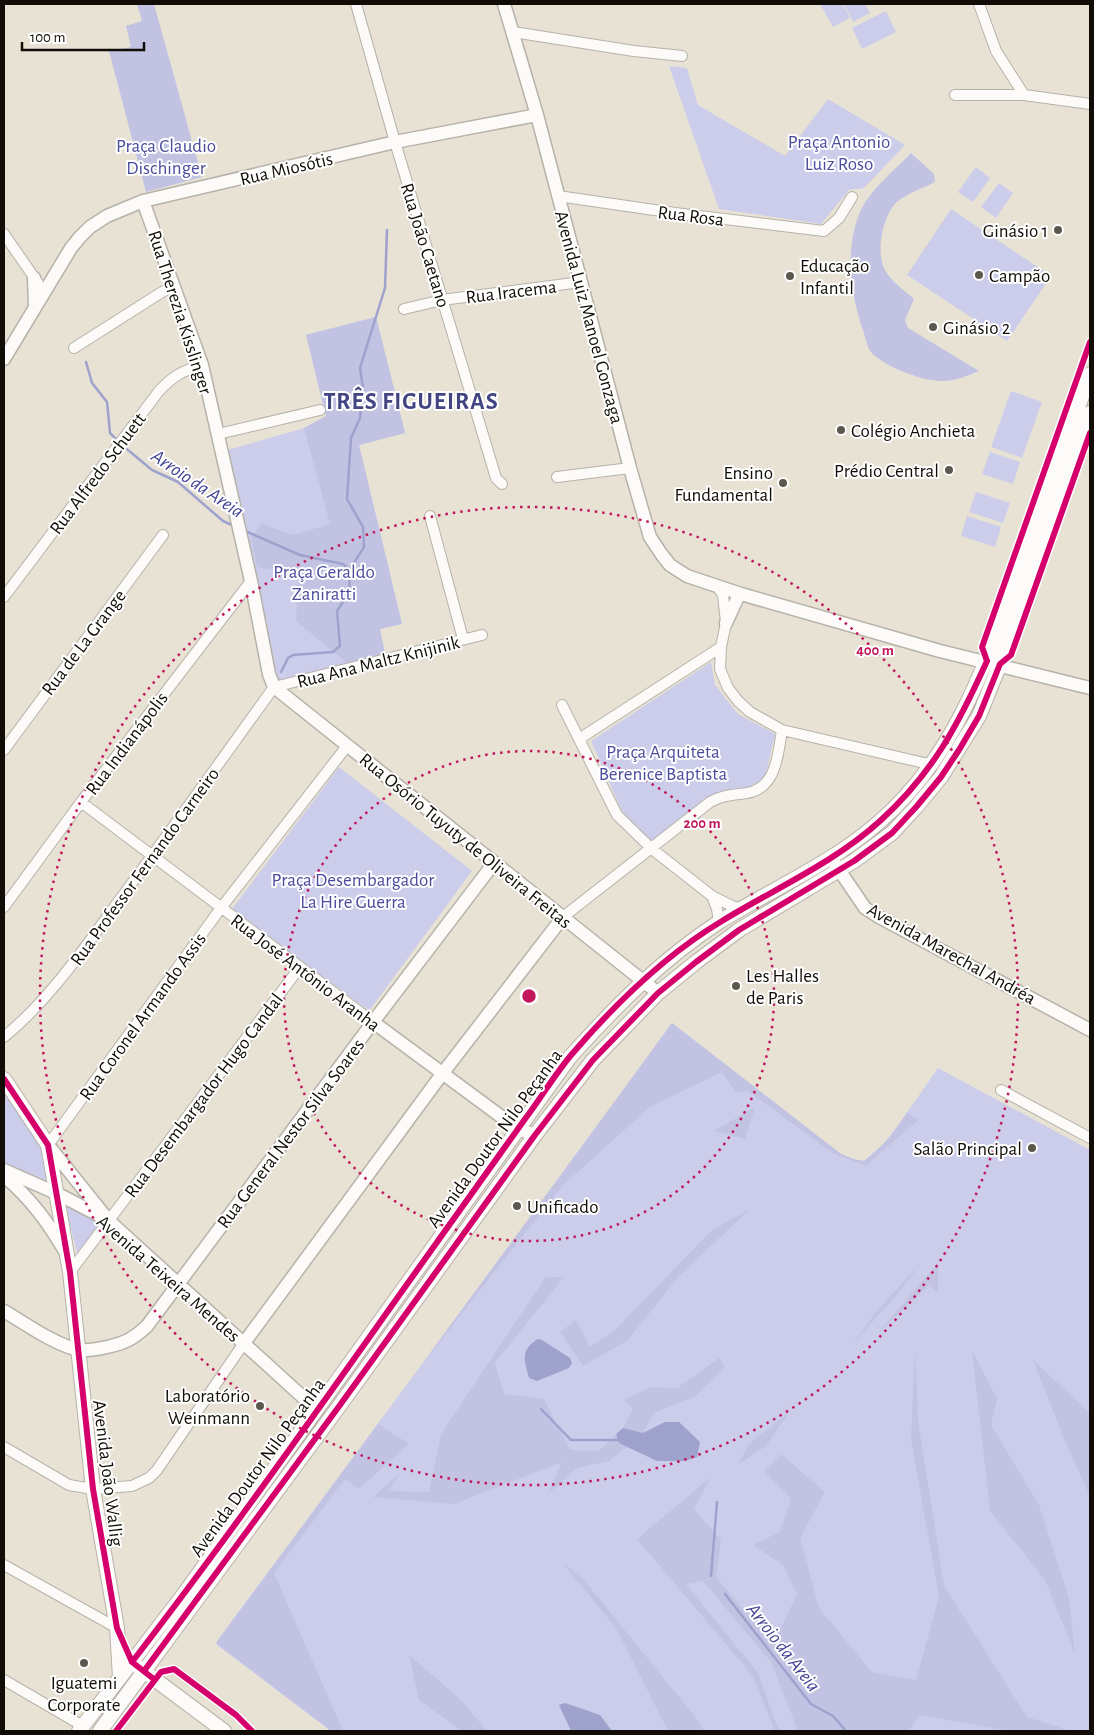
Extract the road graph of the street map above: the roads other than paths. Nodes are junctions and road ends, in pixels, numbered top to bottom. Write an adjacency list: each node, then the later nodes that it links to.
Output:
1 (356, 4): 10 (street, Rua João Caetano)
2 (504, 4): 4 (street, Avenida Luiz Manoel Gonzaga)
3 (979, 4): 7 (street)
4 (513, 32): 5 (street); 9 (street, Avenida Luiz Manoel Gonzaga)
5 (682, 56)
6 (955, 95): 7 (street)
7 (1024, 95): 8 (street)
8 (1090, 104)
9 (537, 115): 10 (street, Rua Miosótis); 11 (street, Avenida Luiz Manoel Gonzaga)
10 (395, 142): 13 (street, Rua Miosótis); 19 (street, Rua João Caetano)
11 (558, 196): 12 (street, Rua Rosa); 16 (street, Avenida Luiz Manoel Gonzaga)
12 (852, 197)
13 (143, 201): 17 (street, Rua Therezia Kisslinger); 18 (street, Rua Miosótis)
14 (4, 234): 15 (street)
15 (34, 278): 18 (street); 20 (street)
16 (581, 282): 19 (street, Rua Iracema); 29 (street, Avenida Luiz Manoel Gonzaga)
17 (174, 286): 22 (street); 24 (street, Rua Therezia Kisslinger)
18 (43, 292): 20 (street, Rua Miosótis)
19 (442, 300): 21 (street, Rua Iracema); 31 (street, Rua João Caetano)
20 (35, 306): 23 (street, Rua Miosótis)
21 (404, 309)
22 (74, 348)
23 (4, 359)
24 (202, 365): 28 (street, Rua Therezia Kisslinger); 37 (street, Rua Alfredo Schuett)
25 (1090, 374): 42 (main road, Avenida Doutor Nilo Peçanha)
26 (320, 410): 28 (street)
27 (1090, 413): 42 (main road, Avenida Doutor Nilo Peçanha)
28 (218, 434): 34 (street, Rua Therezia Kisslinger)
29 (630, 468): 30 (street); 35 (street, Avenida Luiz Manoel Gonzaga)
30 (557, 477)
31 (502, 484)
32 (430, 516): 40 (street)
33 (163, 534): 49 (street, Rua de La Grange)
34 (251, 581): 43 (street, Rua Therezia Kisslinger); 51 (street, Rua Indianápolis)
35 (722, 588): 36 (street, Avenida Luiz Manoel Gonzaga); 38 (street)
36 (741, 594): 38 (street); 42 (street, Avenida Luiz Manoel Gonzaga)
37 (4, 597)
38 (726, 623): 41 (street)
39 (482, 635): 40 (street, Rua Ana Maltz Knijinik)
40 (463, 639): 43 (street, Rua Ana Maltz Knijinik)
41 (721, 647): 46 (street); 47 (street)
42 (994, 663): 44 (street, Avenida Luiz Manoel Gonzaga); 50 (main road, Avenida Doutor Nilo Peçanha); 58 (main road, Avenida Doutor Nilo Peçanha)
43 (274, 687): 48 (street, Rua Osório Tuyuty de Oliveira Freitas); 54 (street, Rua Professor Fernando Carneiro)
44 (1090, 688)
45 (562, 705): 47 (street)
46 (782, 730): 50 (street); 52 (street)
47 (579, 739): 53 (street)
48 (347, 746): 56 (street, Rua Osório Tuyuty de Oliveira Freitas); 61 (street, Rua Coronel Armando Assis)
49 (4, 750)
50 (932, 765): 55 (main road, Avenida Doutor Nilo Peçanha)
51 (80, 802): 54 (street, Rua José Antônio Aranha); 60 (street, Rua Indianápolis)
52 (670, 834): 53 (street); 57 (street)
53 (652, 849): 57 (street); 63 (street)
54 (152, 856): 61 (street, Rua José Antônio Aranha); 70 (street, Rua Professor Fernando Carneiro)
55 (831, 858): 58 (street, Avenida Marechal Andréa); 62 (main road, Avenida Doutor Nilo Peçanha)
56 (494, 862): 63 (street, Rua Osório Tuyuty de Oliveira Freitas); 68 (street, Rua General Nestor Silva Soares)
57 (668, 862): 59 (street)
58 (839, 870): 67 (main road, Avenida Doutor Nilo Peçanha); 69 (street, Avenida Marechal Andréa)
59 (712, 896): 62 (street); 64 (street)
60 (4, 907)
61 (222, 908): 65 (street, Rua José Antônio Aranha); 77 (street, Rua Coronel Armando Assis)
62 (745, 908): 64 (main road, Avenida Doutor Nilo Peçanha)
63 (562, 918): 66 (street, Rua Osório Tuyuty de Oliveira Freitas); 71 (street)
64 (720, 922): 66 (main road, Avenida Doutor Nilo Peçanha)
65 (300, 967): 68 (street, Rua José Antônio Aranha); 81 (street, Rua Desembargador Hugo Candal)
66 (644, 981): 67 (street, Rua Osório Tuyuty de Oliveira Freitas); 74 (main road, Avenida Doutor Nilo Peçanha)
67 (658, 993): 75 (main road, Avenida Doutor Nilo Peçanha)
68 (373, 1022): 71 (street, Rua José Antônio Aranha); 84 (street, Rua General Nestor Silva Soares)
69 (1090, 1030)
70 (4, 1037)
71 (442, 1074): 74 (street, Rua José Antônio Aranha); 86 (street)
72 (4, 1079): 77 (main road)
73 (1001, 1090): 76 (street)
74 (518, 1130): 75 (street, Rua José Antônio Aranha); 88 (main road, Avenida Doutor Nilo Peçanha)
75 (536, 1135): 89 (main road, Avenida Doutor Nilo Peçanha)
76 (1090, 1138)
77 (48, 1145): 80 (main road, Avenida João Wallig); 81 (street)
78 (4, 1170): 80 (street, Avenida Teixeira Mendes)
79 (4, 1176): 82 (street)
80 (58, 1194): 81 (street, Avenida Teixeira Mendes); 82 (main road, Avenida João Wallig)
81 (108, 1220): 83 (street, Rua Desembargador Hugo Candal); 84 (street, Avenida Teixeira Mendes)
82 (68, 1256): 83 (main road, Avenida João Wallig)
83 (70, 1272): 87 (main road, Avenida João Wallig)
84 (178, 1283): 86 (street, Avenida Teixeira Mendes); 87 (street, Rua General Nestor Silva Soares)
85 (4, 1311): 87 (street)
86 (244, 1344): 88 (street, Avenida Teixeira Mendes); 91 (street)
87 (80, 1350): 91 (main road, Avenida João Wallig)
88 (318, 1410): 89 (main road); 95 (main road, Avenida Doutor Nilo Peçanha)
89 (316, 1436): 94 (main road, Avenida Doutor Nilo Peçanha)
90 (4, 1447): 91 (street)
91 (93, 1489): 93 (main road, Avenida João Wallig)
92 (4, 1565): 93 (street)
93 (120, 1634): 95 (main road); 97 (main road, Avenida João Wallig)
94 (158, 1653): 96 (main road, Avenida Doutor Nilo Peçanha); 99 (main road)
95 (136, 1657): 96 (main road); 97 (main road, Avenida Doutor Nilo Peçanha)
96 (144, 1671): 99 (main road); 100 (main road, Avenida Doutor Nilo Peçanha)
97 (120, 1677): 101 (main road, Avenida Doutor Nilo Peçanha)
98 (4, 1680): 102 (street)
99 (165, 1687): 100 (main road); 104 (main road)
100 (131, 1690): 101 (main road); 103 (main road, Avenida Doutor Nilo Peçanha)
101 (109, 1692): 102 (main road, Avenida Doutor Nilo Peçanha)
102 (81, 1729)
103 (100, 1731)
104 (224, 1731)

